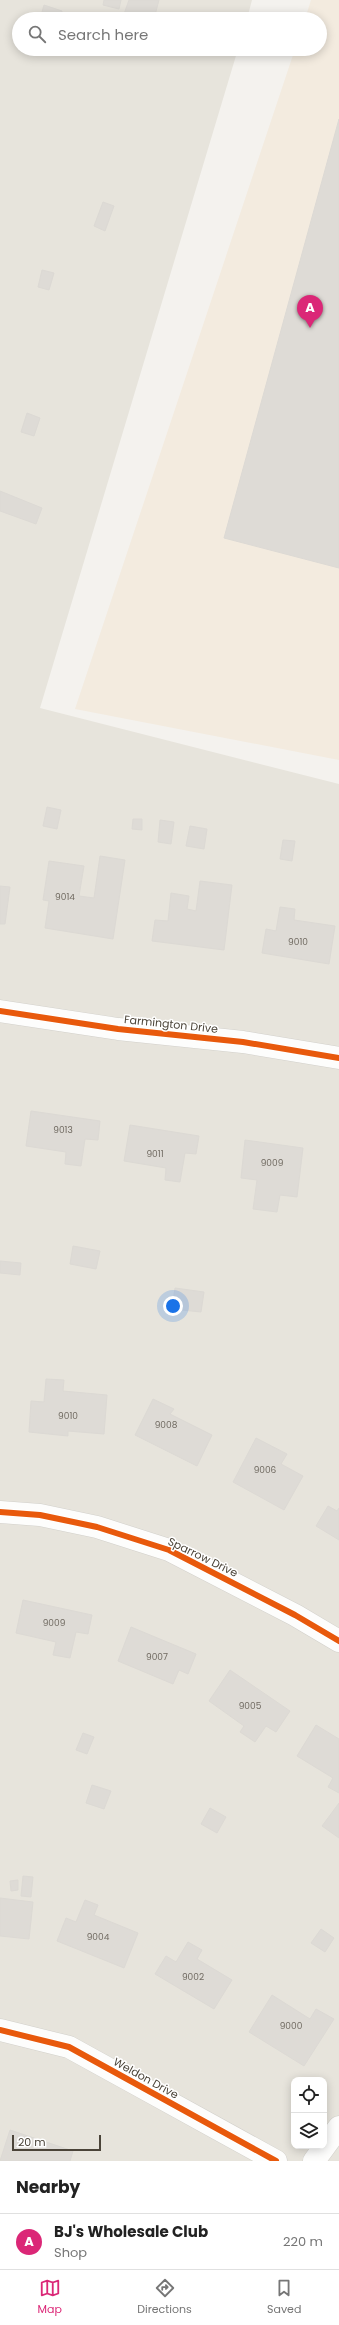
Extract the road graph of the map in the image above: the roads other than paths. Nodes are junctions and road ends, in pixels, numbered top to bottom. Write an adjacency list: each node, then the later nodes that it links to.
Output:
1 (0, 1011): 2 (street, Farmington Drive)
2 (339, 1058)
3 (0, 1512): 4 (street, Sparrow Drive)
4 (339, 1641)
5 (0, 2030): 7 (street, Weldon Drive)
6 (339, 2127): 8 (street)
7 (276, 2161)
8 (314, 2161)

